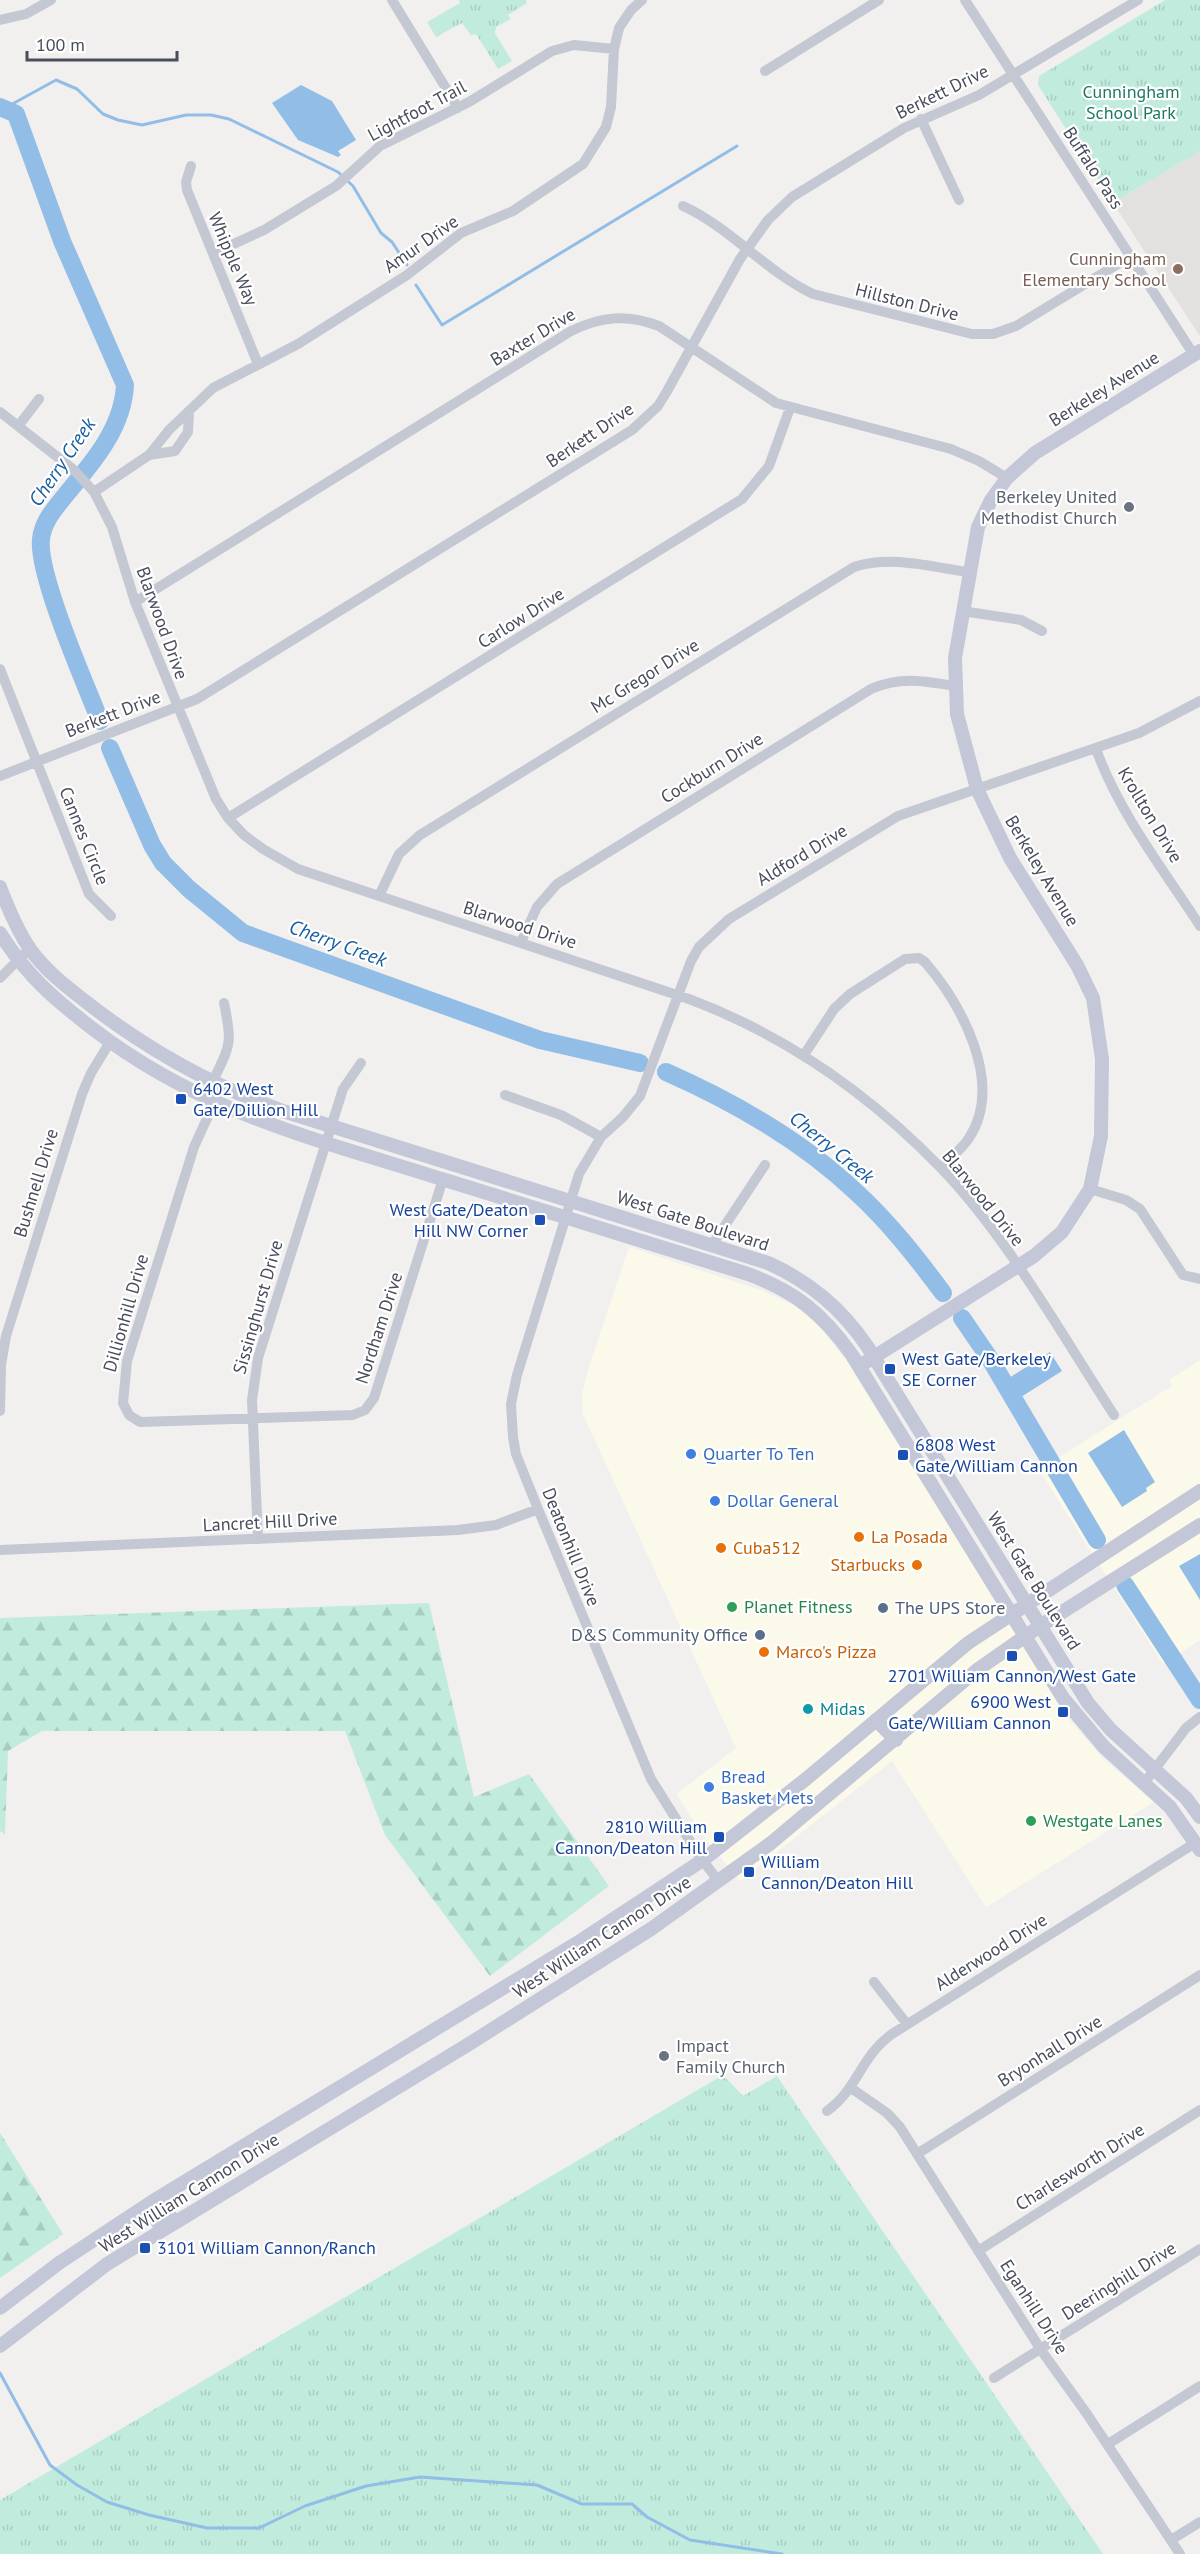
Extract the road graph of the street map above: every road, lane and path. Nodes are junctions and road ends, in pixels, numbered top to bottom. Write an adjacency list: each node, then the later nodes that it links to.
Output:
1 (51, 0): 7 (street)
2 (392, 0): 11 (street)
3 (642, 0): 8 (street, Amur Drive)
4 (879, 0): 9 (street)
5 (965, 0): 10 (street, Buffalo Pass)
6 (1138, 0): 10 (street, Berkett Drive)
7 (0, 20)
8 (614, 49): 11 (street, Lightfoot Trail); 21 (street, Amur Drive)
9 (765, 71)
10 (1013, 75): 12 (street, Berkett Drive); 18 (street, Buffalo Pass)
11 (458, 108): 17 (street, Lightfoot Trail)
12 (921, 119): 14 (street); 16 (street, Berkett Drive)
13 (191, 166): 17 (street, Whipple Way)
14 (959, 200)
15 (683, 206): 16 (street, Hillston Drive)
16 (746, 249): 18 (street, Hillston Drive); 19 (street, Berkett Drive)
17 (214, 253): 21 (street, Whipple Way)
18 (1131, 256): 20 (street, Buffalo Pass)
19 (691, 346): 23 (street, Baxter Drive); 31 (street, Baxter Drive); 37 (street, Berkett Drive)
20 (1197, 353): 28 (main road, Berkeley Avenue)
21 (258, 364): 24 (street, Amur Drive)
22 (39, 399): 26 (street)
23 (790, 408): 28 (street, Baxter Drive); 42 (street, Carlow Drive)
24 (189, 411): 27 (street, Amur Drive); 27 (street, Amur Drive)
25 (0, 412): 26 (street, Blarwood Drive)
26 (19, 425): 29 (street, Blarwood Drive)
27 (149, 455): 29 (street, Amur Drive)
28 (1007, 478): 30 (main road, Berkeley Avenue)
29 (91, 488): 31 (street, Blarwood Drive)
30 (968, 572): 32 (main road, Berkeley Avenue); 44 (street, Mc Gregor Drive)
31 (135, 602): 37 (street, Blarwood Drive)
32 (962, 611): 33 (street); 35 (main road, Berkeley Avenue)
33 (1042, 631)
34 (0, 669): 39 (street, Cannes Circle)
35 (955, 686): 41 (main road, Berkeley Avenue); 48 (street, Cockburn Drive)
36 (1199, 704): 38 (street, Aldford Drive)
37 (176, 707): 39 (street, Berkett Drive); 42 (street, Blarwood Drive)
38 (1096, 749): 41 (street, Aldford Drive); 46 (street, Krollton Drive)
39 (36, 762): 40 (street, Berkett Drive); 45 (street, Cannes Circle)
40 (0, 776)
41 (976, 789): 52 (street, Aldford Drive); 66 (main road, Berkeley Avenue)
42 (228, 818): 44 (street, Blarwood Drive)
43 (0, 887): 49 (main road, West Gate Boulevard)
44 (379, 896): 48 (street, Blarwood Drive)
45 (111, 916)
46 (1200, 926)
47 (0, 933): 50 (main road, West Gate Boulevard)
48 (521, 942): 52 (street, Blarwood Drive)
49 (30, 948): 50 (street); 57 (main road, West Gate Boulevard)
50 (17, 960): 51 (street); 54 (main road, West Gate Boulevard)
51 (0, 978)
52 (678, 995): 55 (street, Blarwood Drive); 61 (street, Aldford Drive)
53 (224, 1003): 57 (street)
54 (110, 1042): 59 (main road, West Gate Boulevard); 74 (street, Bushnell Drive)
55 (804, 1055): 64 (street, Blarwood Drive); 64 (street)
56 (361, 1063): 60 (street, Sissinghurst Drive)
57 (212, 1083): 60 (main road, West Gate Boulevard)
58 (505, 1095): 61 (street)
59 (214, 1103): 62 (main road, West Gate Boulevard); 76 (street, Dillionhill Drive)
60 (330, 1126): 62 (street, Sissinghurst Drive); 67 (main road, West Gate Boulevard)
61 (601, 1137): 67 (street, Aldford Drive)
62 (325, 1143): 65 (main road, West Gate Boulevard); 76 (street, Sissinghurst Drive)
63 (765, 1166): 69 (street)
64 (941, 1168): 70 (street, Blarwood Drive)
65 (443, 1179): 68 (main road, West Gate Boulevard); 76 (street, Nordham Drive)
66 (1090, 1189): 70 (main road, Berkeley Avenue); 71 (street)
67 (570, 1201): 68 (street, Deatonhill Drive); 69 (main road, West Gate Boulevard)
68 (565, 1218): 73 (main road, West Gate Boulevard); 80 (street, Deatonhill Drive)
69 (712, 1245): 72 (main road, West Gate Boulevard)
70 (1017, 1266): 72 (main road, Berkeley Avenue); 75 (street, Blarwood Drive)
71 (1200, 1279)
72 (874, 1357): 73 (main road, Berkeley Avenue); 77 (main road, West Gate Boulevard)
73 (860, 1366): 78 (main road, West Gate Boulevard)
74 (0, 1411)
75 (1114, 1415)
76 (252, 1418): 82 (street, Sissinghurst Drive)
77 (934, 1453): 78 (main road); 84 (main road, West Gate Boulevard)
78 (918, 1465): 85 (main road, West Gate Boulevard)
79 (1200, 1491): 84 (main road, West William Cannon Drive)
80 (538, 1509): 82 (street, Lancret Hill Drive); 95 (street, Deatonhill Drive)
81 (1200, 1525): 86 (main road, West William Cannon Drive)
82 (258, 1539): 83 (street, Lancret Hill Drive)
83 (0, 1550)
84 (1027, 1604): 85 (main road, West William Cannon Drive); 86 (main road, West Gate Boulevard)
85 (1012, 1613): 87 (main road, West Gate Boulevard); 89 (main road, West William Cannon Drive)
86 (1040, 1626): 87 (main road, West William Cannon Drive); 91 (main road, West Gate Boulevard)
87 (1026, 1635): 90 (main road, West William Cannon Drive); 92 (main road, West Gate Boulevard)
88 (1200, 1717): 91 (street)
89 (876, 1720): 90 (main road); 95 (main road, West William Cannon Drive)
90 (896, 1740): 96 (main road, West William Cannon Drive)
91 (1156, 1770): 92 (street); 93 (main road, West Gate Boulevard)
92 (1144, 1782): 94 (main road, West Gate Boulevard)
93 (1200, 1817)
94 (1198, 1847): 99 (street, Alderwood Drive)
95 (702, 1860): 96 (street, Deatonhill Drive); 104 (main road, West William Cannon Drive)
96 (719, 1882): 105 (main road, West William Cannon Drive)
97 (1200, 1975): 103 (street, Bryonhall Drive)
98 (874, 1982): 99 (street)
99 (908, 2024): 100 (street, Alderwood Drive)
100 (851, 2088): 102 (street, Alderwood Drive); 103 (street, Eganhill Drive)
101 (1200, 2110): 108 (street, Charlesworth Drive)
102 (827, 2111)
103 (917, 2154): 108 (street, Eganhill Drive)
104 (153, 2201): 105 (main road); 106 (main road); 109 (main road, West William Cannon Drive)
105 (174, 2222): 106 (main road, West William Cannon Drive)
106 (162, 2229): 110 (main road, West William Cannon Drive)
107 (1200, 2249): 111 (street, Deeringhill Drive)
108 (978, 2251): 111 (street, Eganhill Drive)
109 (0, 2308)
110 (0, 2346)
111 (1041, 2350): 112 (street, Deeringhill Drive); 114 (street, Eganhill Drive)
112 (994, 2378)
113 (1200, 2386): 114 (street)
114 (1108, 2444): 116 (street, Eganhill Drive)
115 (1200, 2522): 116 (street)
116 (1171, 2540): 117 (street, Eganhill Drive)
117 (1180, 2554)

